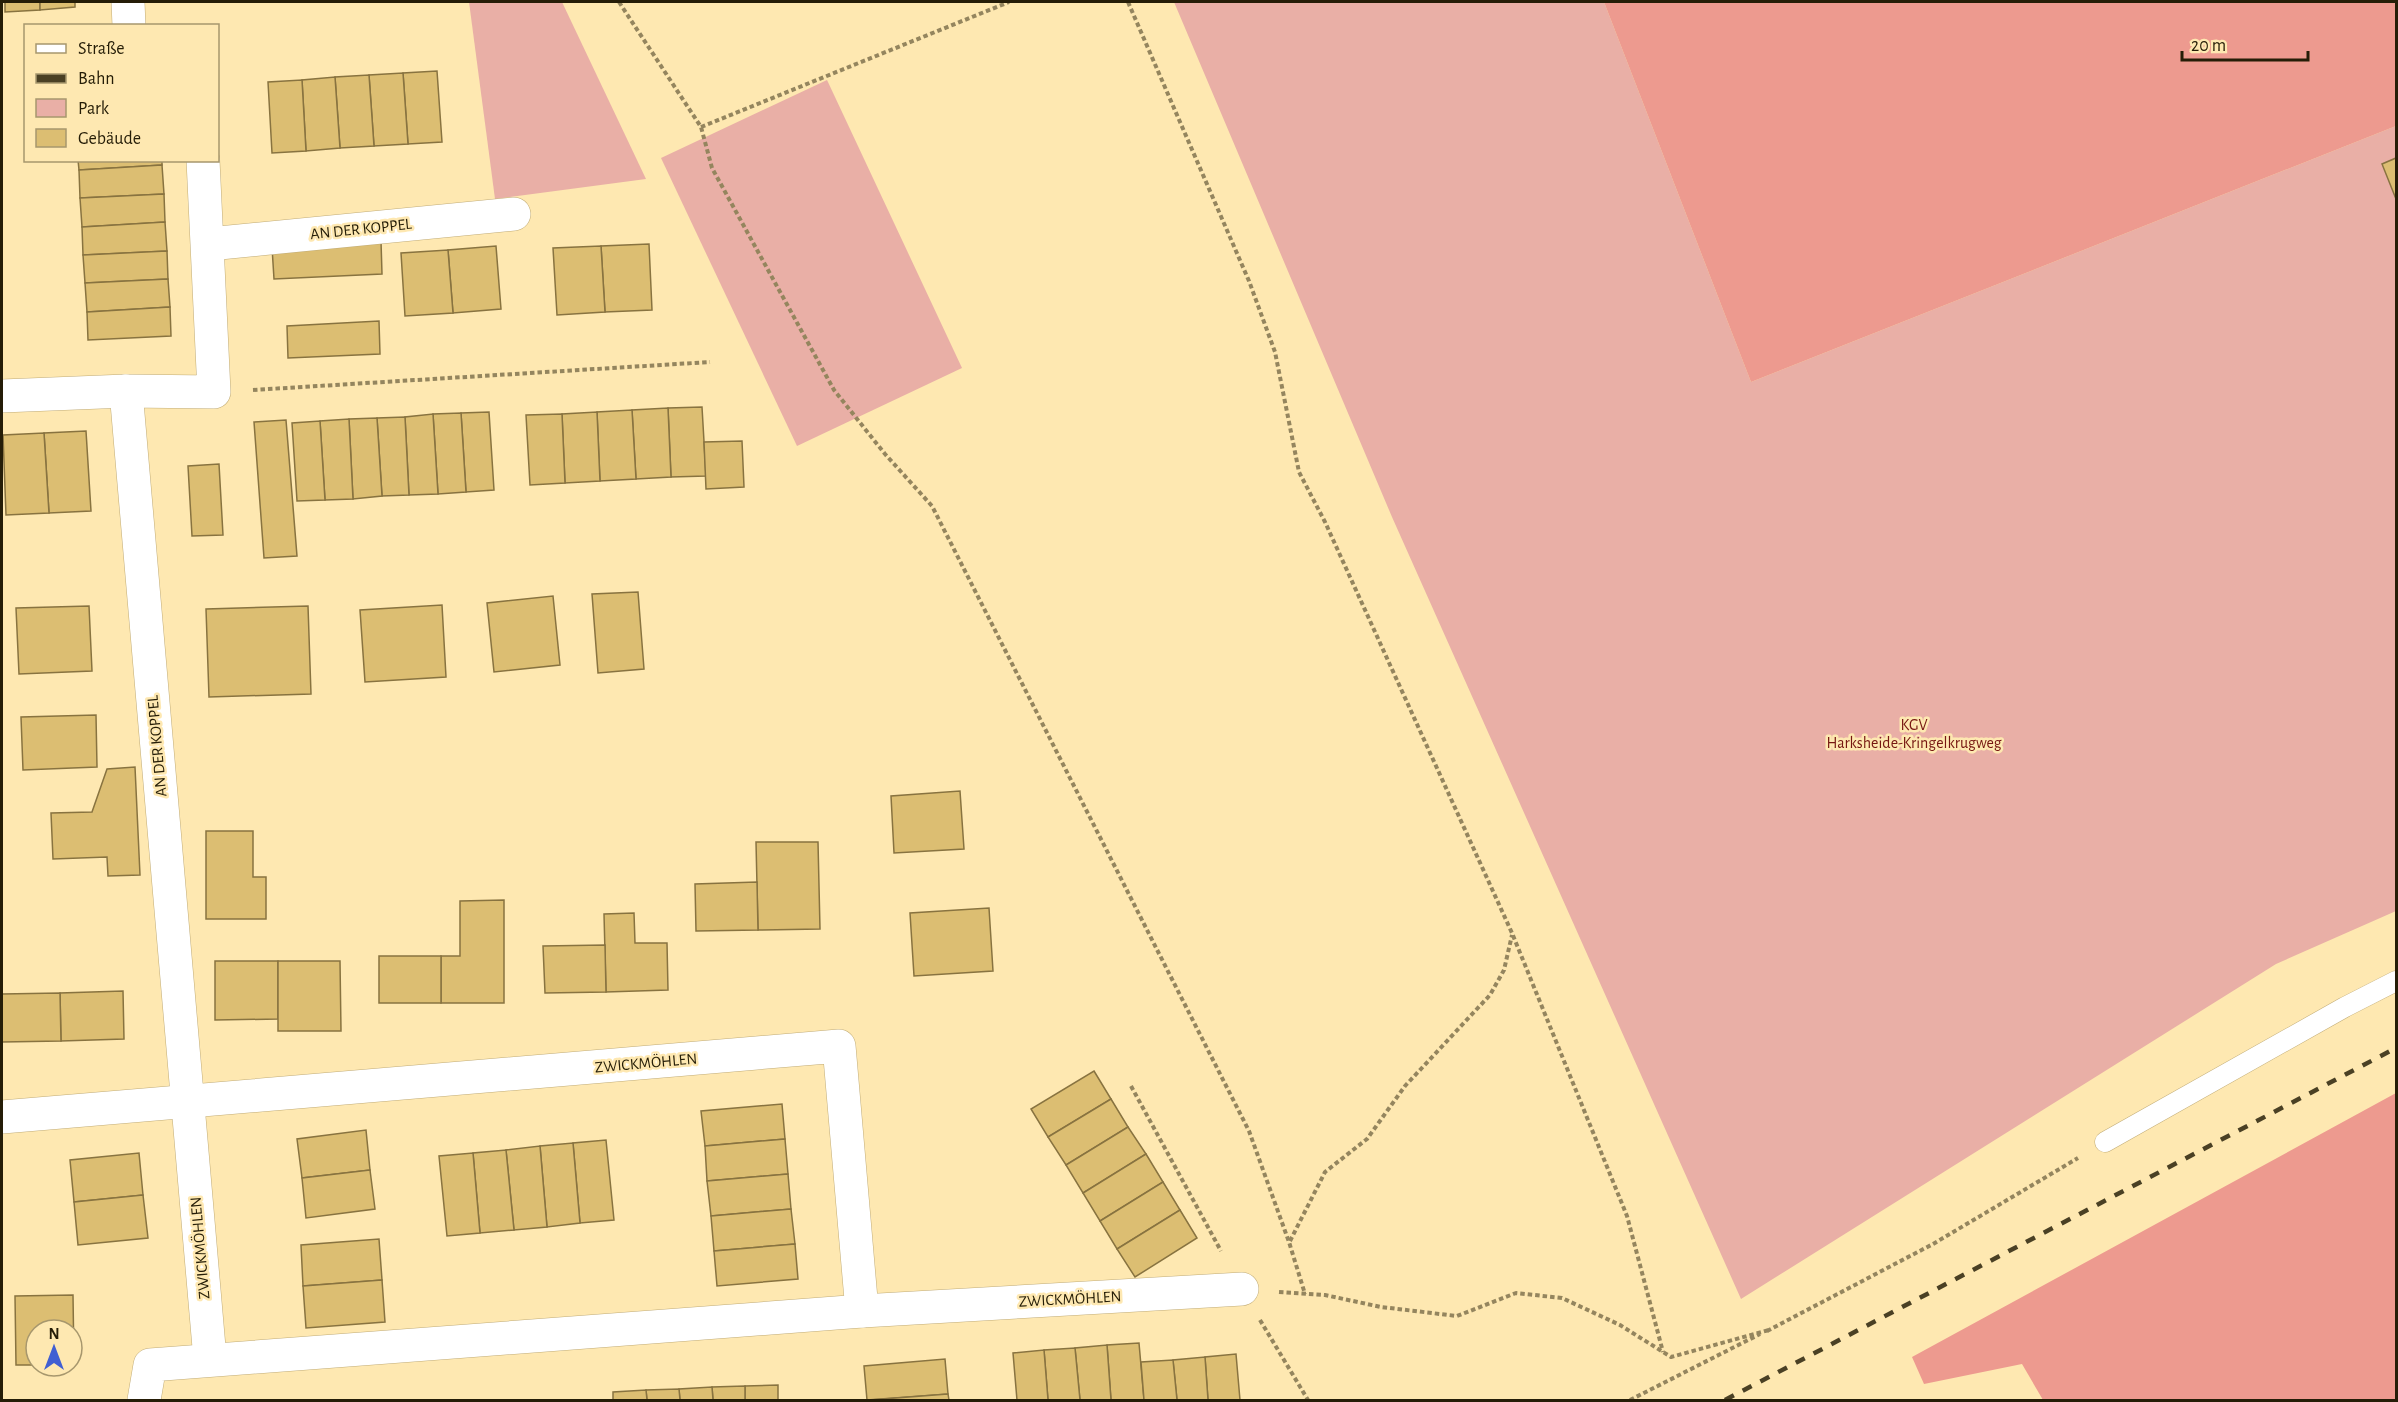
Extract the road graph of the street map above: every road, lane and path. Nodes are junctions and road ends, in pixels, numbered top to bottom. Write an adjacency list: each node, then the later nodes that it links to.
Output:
1 (128, 2): 5 (street)
2 (619, 2): 6 (path)
3 (1010, 2): 6 (path)
4 (1128, 2): 14 (path)
5 (129, 24)
6 (701, 127): 20 (path)
7 (203, 162): 9 (street)
8 (514, 214): 9 (street, AN DER KOPPEL)
9 (209, 244): 12 (street)
10 (710, 362): 12 (path)
11 (126, 391): 12 (street); 13 (street); 17 (street, AN DER KOPPEL)
12 (214, 392)
13 (2, 396)
14 (1512, 933): 20 (path); 25 (path)
15 (2397, 981): 19 (lane)
16 (1131, 1086): 21 (path)
17 (188, 1102): 18 (street, ZWICKMÖHLEN); 23 (street, ZWICKMÖHLEN); 26 (street, ZWICKMÖHLEN)
18 (2, 1117)
19 (2105, 1142): 24 (path)
20 (1289, 1242): 22 (path)
21 (1242, 1289): 22 (path); 23 (street, ZWICKMÖHLEN); 28 (path)
22 (1305, 1294): 25 (path)
23 (862, 1311): 26 (street, ZWICKMÖHLEN)
24 (1769, 1330): 25 (path); 29 (path)
25 (1664, 1352)
26 (210, 1359): 27 (street, ZWICKMÖHLEN)
27 (144, 1401)
28 (1308, 1401)
29 (1630, 1401)

